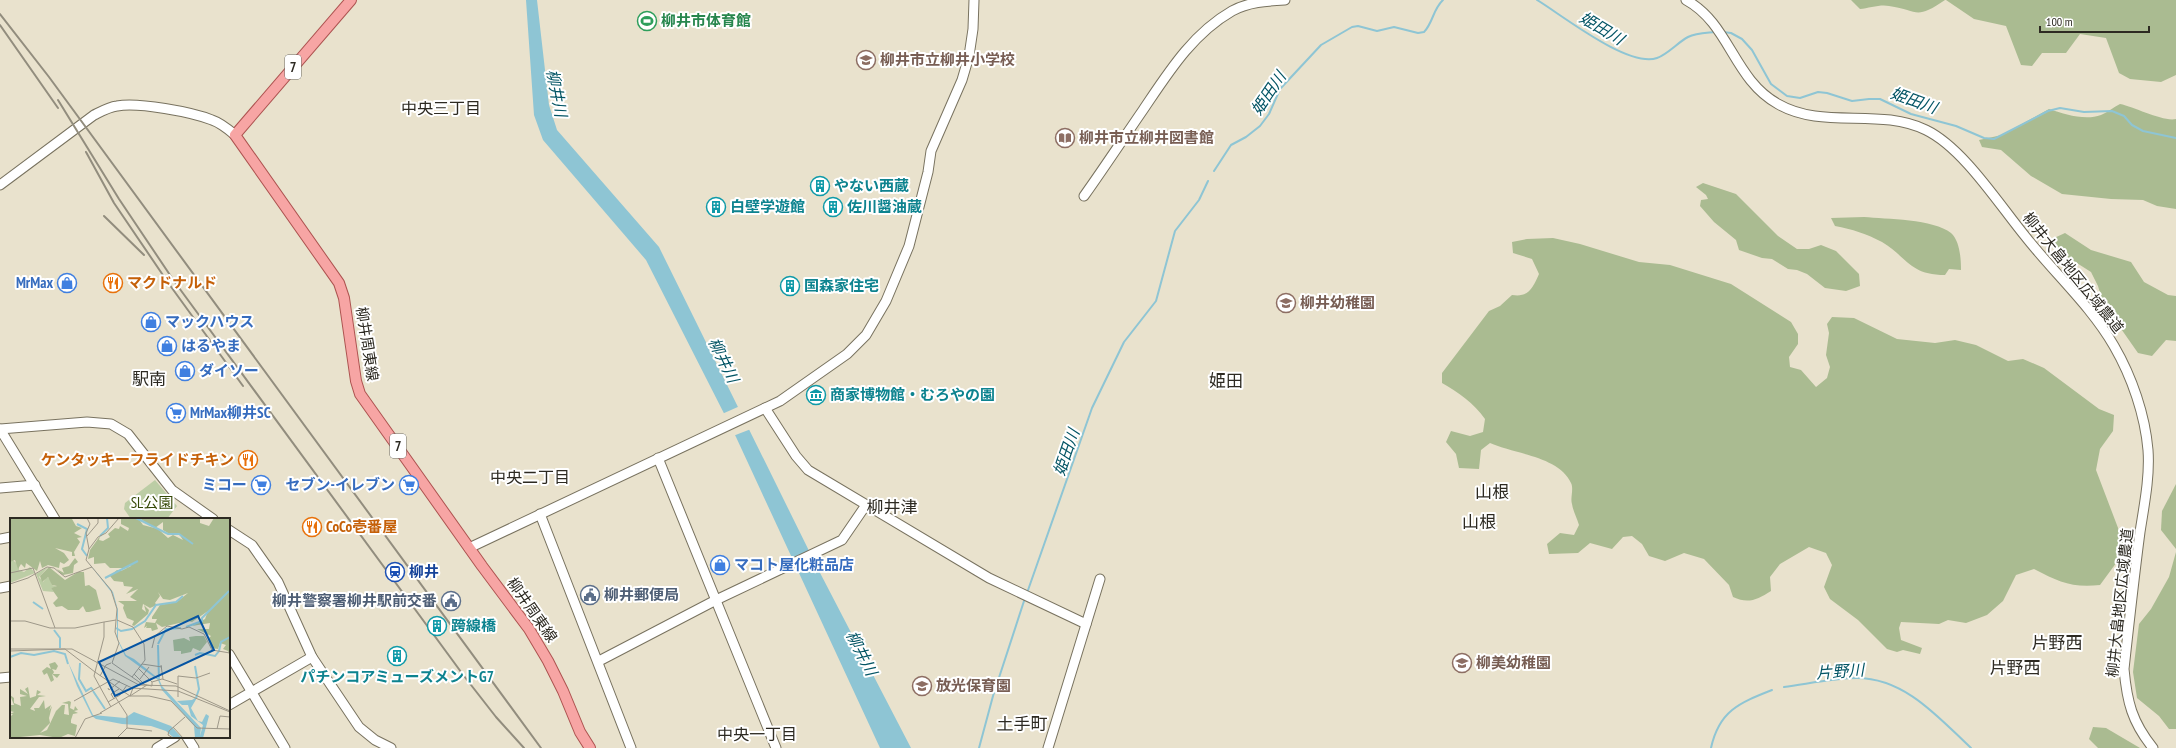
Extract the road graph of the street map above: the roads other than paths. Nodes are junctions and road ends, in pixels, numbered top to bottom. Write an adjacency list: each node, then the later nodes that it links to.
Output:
1 (351, 0): 5 (main road, 7)
2 (974, 0): 8 (street)
3 (1285, 0): 7 (street)
4 (1686, 0): 43 (street, 柳井大畠地区広域農道)
5 (235, 135): 6 (street); 20 (main road, 柳井周東線 / 7)
6 (0, 185)
7 (1084, 196)
8 (765, 408): 10 (street); 13 (street)
9 (0, 429): 11 (street); 16 (street)
10 (658, 458): 14 (street); 24 (street)
11 (35, 485): 12 (street); 15 (street)
12 (0, 488)
13 (866, 505): 24 (street); 25 (street)
14 (540, 514): 20 (street); 28 (street)
15 (54, 518)
16 (212, 518)
17 (230, 531): 27 (street)
18 (10, 538): 19 (street)
19 (0, 539)
20 (469, 548): 39 (main road, 柳井周東線 / 7)
21 (1100, 579): 25 (street)
22 (10, 586): 23 (street)
23 (0, 588)
24 (716, 600): 28 (street); 41 (street)
25 (1086, 624): 42 (street)
26 (230, 656): 31 (street)
27 (312, 657): 31 (street); 38 (street)
28 (599, 662): 40 (street)
29 (10, 676): 30 (street)
30 (0, 678)
31 (251, 692): 32 (street); 37 (street)
32 (230, 704)
33 (174, 738): 35 (street)
34 (188, 738): 36 (street)
35 (157, 748)
36 (194, 748)
37 (285, 748)
38 (391, 748)
39 (590, 748)
40 (632, 748)
41 (776, 748)
42 (1048, 748)
43 (2153, 748)

